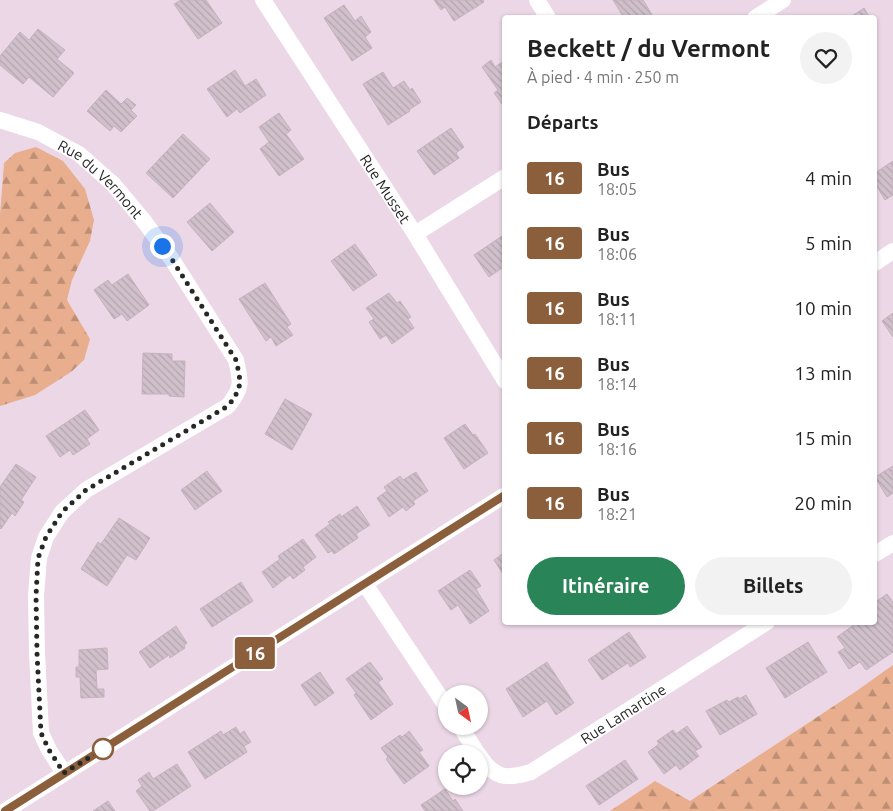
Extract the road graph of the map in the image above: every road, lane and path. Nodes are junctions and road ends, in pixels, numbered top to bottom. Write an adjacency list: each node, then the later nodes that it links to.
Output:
1 (262, 0): 8 (street, Rue Musset)
2 (537, 0): 4 (street)
3 (782, 0): 5 (street)
4 (546, 15)
5 (760, 15)
6 (0, 120): 19 (street, Rue du Vermont)
7 (502, 179): 8 (street)
8 (415, 234): 11 (street, Rue Musset)
9 (893, 251): 10 (street)
10 (877, 262)
11 (502, 376)
12 (502, 497): 15 (street)
13 (893, 543): 14 (street)
14 (877, 553)
15 (365, 584): 17 (street); 19 (street)
16 (763, 625): 18 (street, Rue Lamartine)
17 (438, 694)
18 (488, 767)
19 (64, 773): 20 (street)
20 (5, 811)

